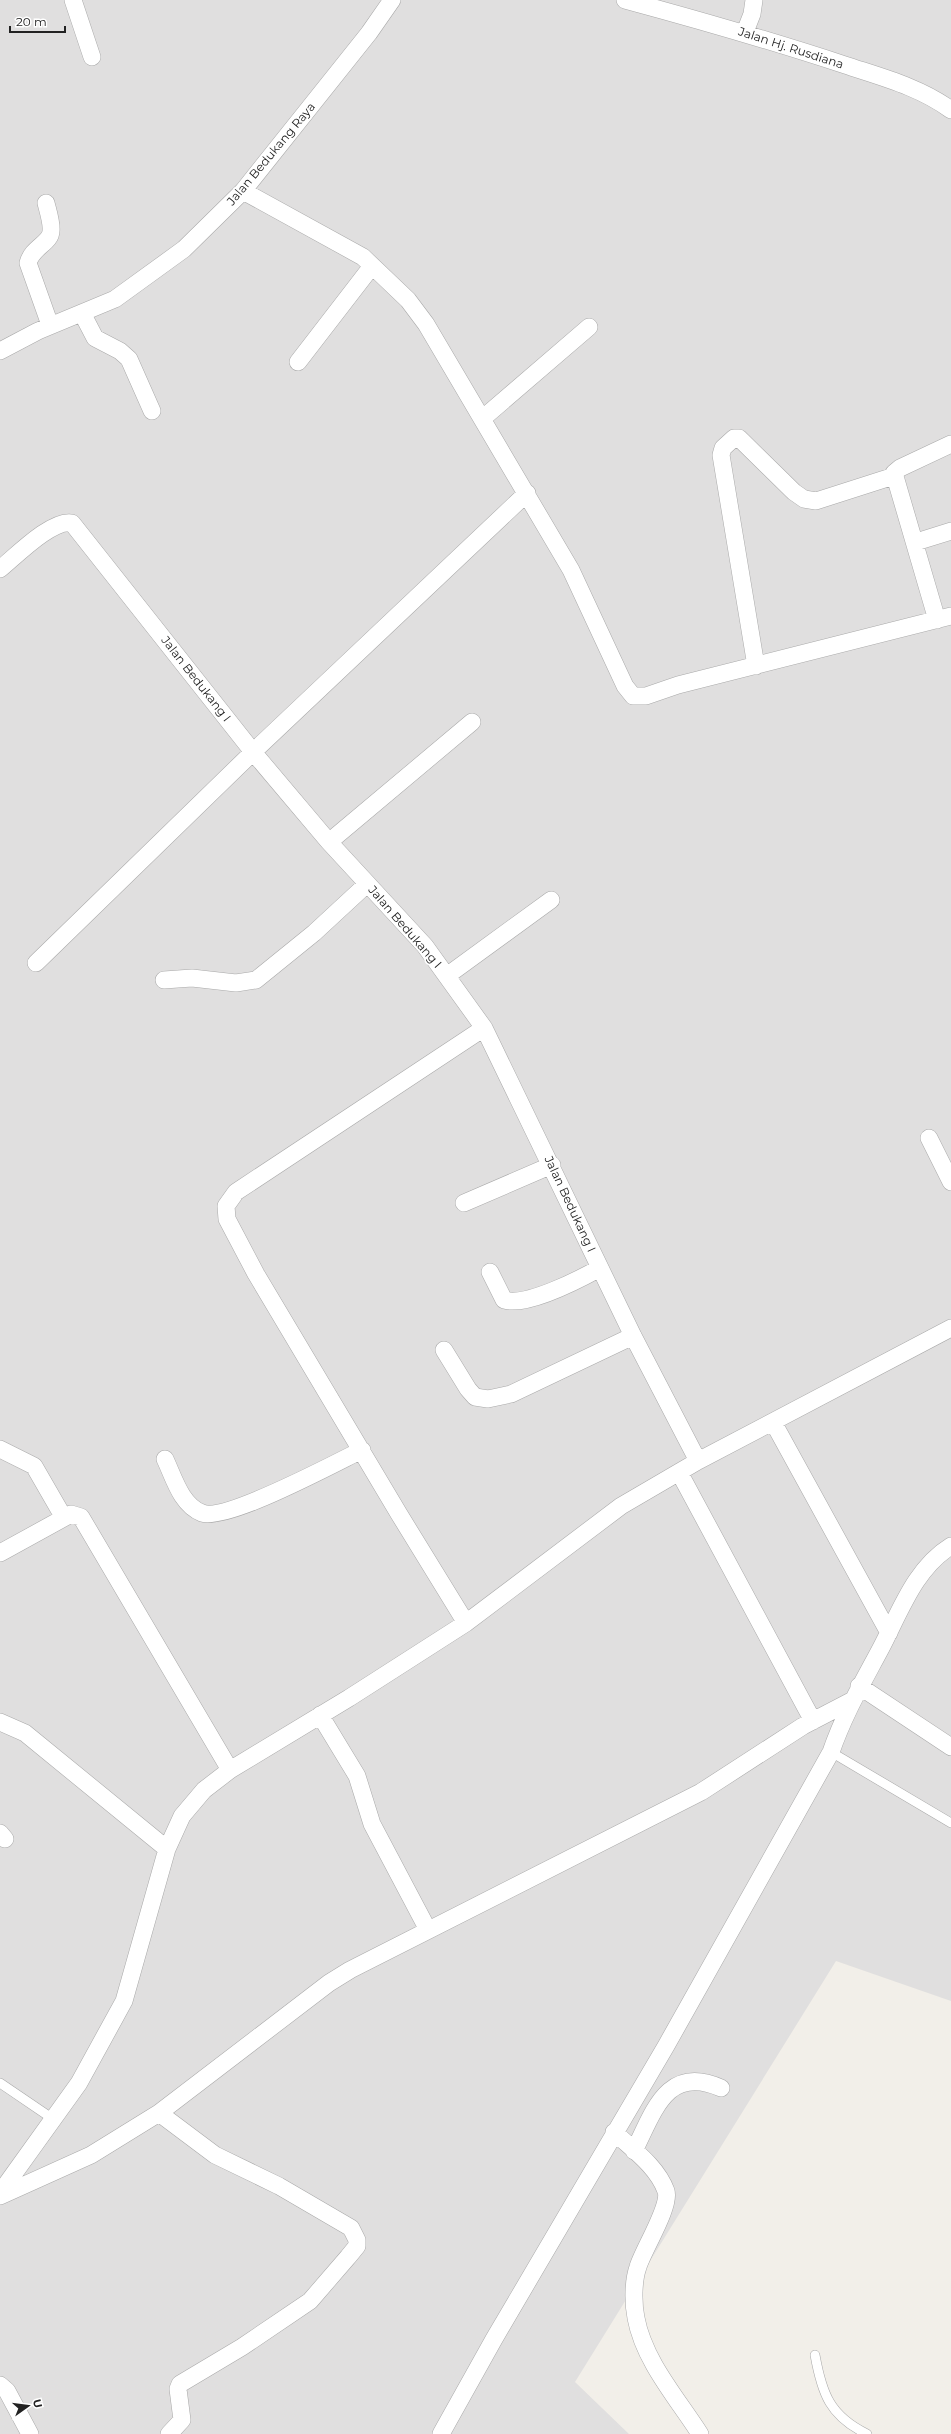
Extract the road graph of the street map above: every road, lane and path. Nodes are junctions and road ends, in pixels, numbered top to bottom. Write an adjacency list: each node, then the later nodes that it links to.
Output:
1 (73, 0): 6 (street)
2 (392, 0): 8 (street, Jalan Bedukang Raya)
3 (628, 0): 5 (street, Jalan Hj. Rusdiana)
4 (754, 0): 5 (street)
5 (745, 32): 7 (street, Jalan Hj. Rusdiana)
6 (92, 57)
7 (951, 110)
8 (243, 191): 10 (street); 11 (street, Jalan Bedukang Raya)
9 (46, 203): 12 (street)
10 (372, 266): 15 (street); 17 (street)
11 (82, 313): 12 (street, Jalan Bedukang Raya); 16 (street)
12 (50, 325): 14 (street, Jalan Bedukang Raya)
13 (589, 327): 17 (street)
14 (0, 351)
15 (298, 362)
16 (152, 411)
17 (482, 419): 20 (street)
18 (951, 444): 19 (street)
19 (894, 476): 22 (street); 25 (street)
20 (527, 493): 25 (street); 27 (street)
21 (951, 531): 22 (street)
22 (916, 542): 24 (street)
23 (0, 569): 27 (street, Jalan Bedukang I)
24 (944, 618): 25 (street)
25 (756, 666)
26 (472, 722): 28 (street)
27 (252, 752): 28 (street, Jalan Bedukang I); 31 (street)
28 (329, 842): 29 (street, Jalan Bedukang I)
29 (367, 884): 32 (street, Jalan Bedukang I); 33 (street)
30 (552, 900): 32 (street)
31 (36, 963)
32 (448, 976): 34 (street, Jalan Bedukang I)
33 (164, 980)
34 (484, 1028): 36 (street, Jalan Bedukang I); 46 (street)
35 (929, 1138): 37 (street)
36 (552, 1164): 38 (street); 39 (street, Jalan Bedukang I)
37 (951, 1182)
38 (464, 1203)
39 (600, 1268): 40 (street); 42 (street, Jalan Bedukang I)
40 (490, 1272)
41 (951, 1328): 44 (street)
42 (633, 1336): 43 (street); 48 (street, Jalan Bedukang I)
43 (444, 1350)
44 (773, 1422): 48 (street); 54 (street)
45 (0, 1449): 50 (street)
46 (362, 1450): 47 (street); 53 (street)
47 (165, 1460)
48 (698, 1461): 49 (street)
49 (679, 1472): 53 (street); 57 (street)
50 (64, 1518): 52 (street); 61 (street)
51 (951, 1546): 54 (street)
52 (0, 1553)
53 (466, 1623): 56 (street)
54 (889, 1633): 55 (street)
55 (855, 1694): 57 (street); 59 (street); 60 (street)
56 (320, 1715): 61 (street); 64 (street)
57 (813, 1721): 64 (street)
58 (0, 1722): 63 (street)
59 (951, 1747)
60 (831, 1752): 62 (lane); 69 (street)
61 (230, 1770): 63 (street)
62 (951, 1823)
63 (167, 1849): 68 (street)
64 (428, 1930): 67 (street)
65 (0, 2083): 68 (lane)
66 (721, 2088): 70 (street)
67 (159, 2113): 72 (street); 76 (street)
68 (53, 2119): 71 (street)
69 (614, 2132): 70 (street); 77 (street)
70 (634, 2151): 78 (street)
71 (0, 2193)
72 (0, 2196)
73 (815, 2355): 79 (lane)
74 (0, 2385): 75 (street)
75 (30, 2434)
76 (169, 2434)
77 (441, 2434)
78 (700, 2434)
79 (868, 2434)

